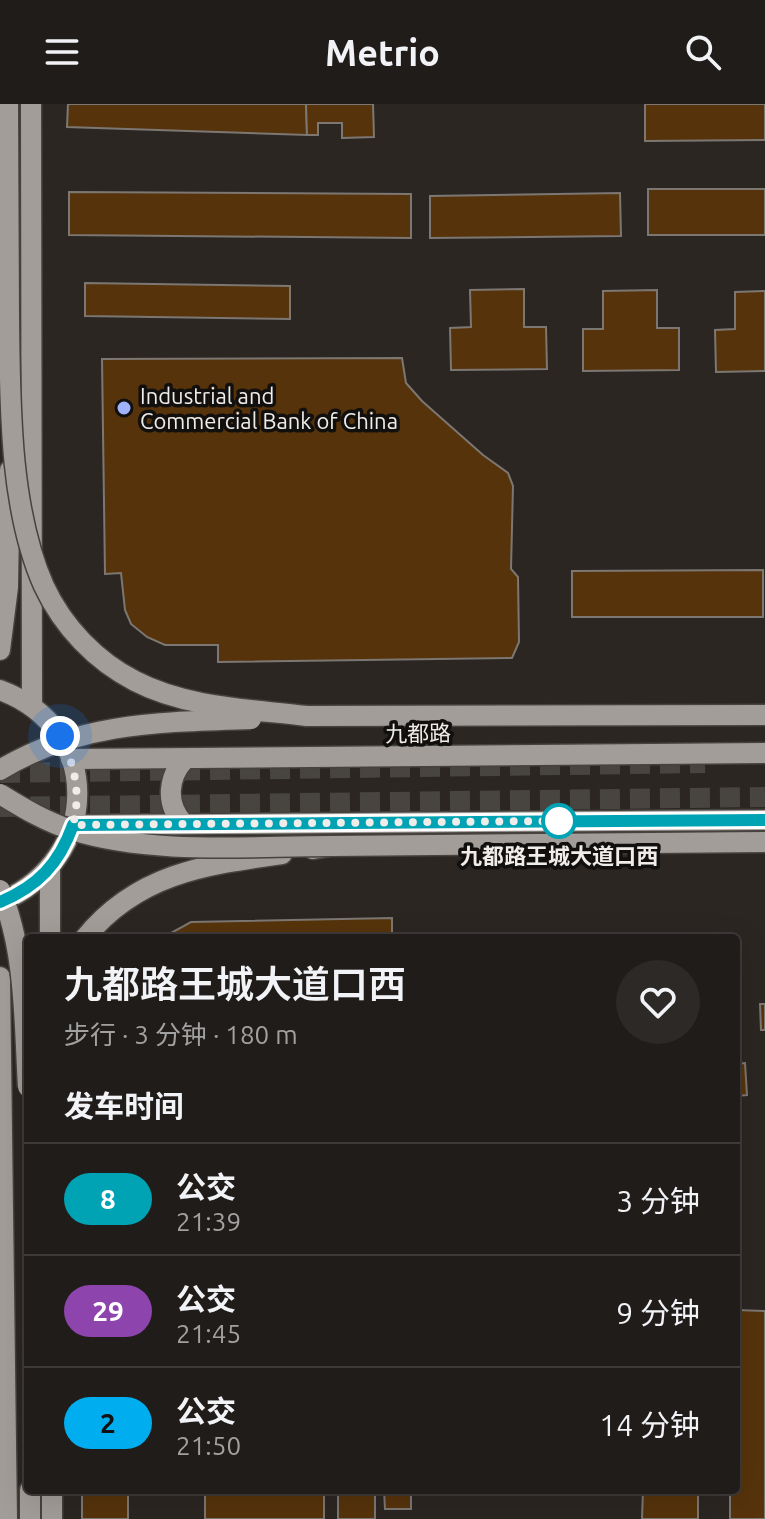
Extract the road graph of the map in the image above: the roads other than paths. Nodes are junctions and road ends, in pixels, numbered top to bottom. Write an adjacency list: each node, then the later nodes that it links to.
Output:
1 (8, 104): 3 (main road, bridge)
2 (31, 104): 6 (main road)
3 (10, 427): 4 (main road, bridge); 8 (main road, bridge)
4 (0, 650)
5 (0, 690): 6 (main road)
6 (32, 706): 10 (main road)
7 (765, 715): 8 (main road)
8 (307, 716): 12 (main road, bridge)
9 (765, 753): 11 (main road, 九都路)
10 (71, 759): 11 (main road, 九都路); 16 (main road)
11 (185, 759): 15 (main road)
12 (0, 770)
13 (0, 794): 18 (main road, bridge)
14 (765, 820): 15 (main road)
15 (183, 823): 16 (main road)
16 (73, 825): 19 (main road)
17 (765, 842): 18 (main road)
18 (331, 846): 23 (main road, bridge)
19 (50, 870): 21 (main road); 22 (main road)
20 (0, 890): 25 (main road, bridge)
21 (0, 902)
22 (50, 934)
23 (88, 934)
24 (0, 977): 27 (main road)
25 (24, 1022)
26 (30, 1494): 28 (main road)
27 (7, 1519)
28 (30, 1519)

